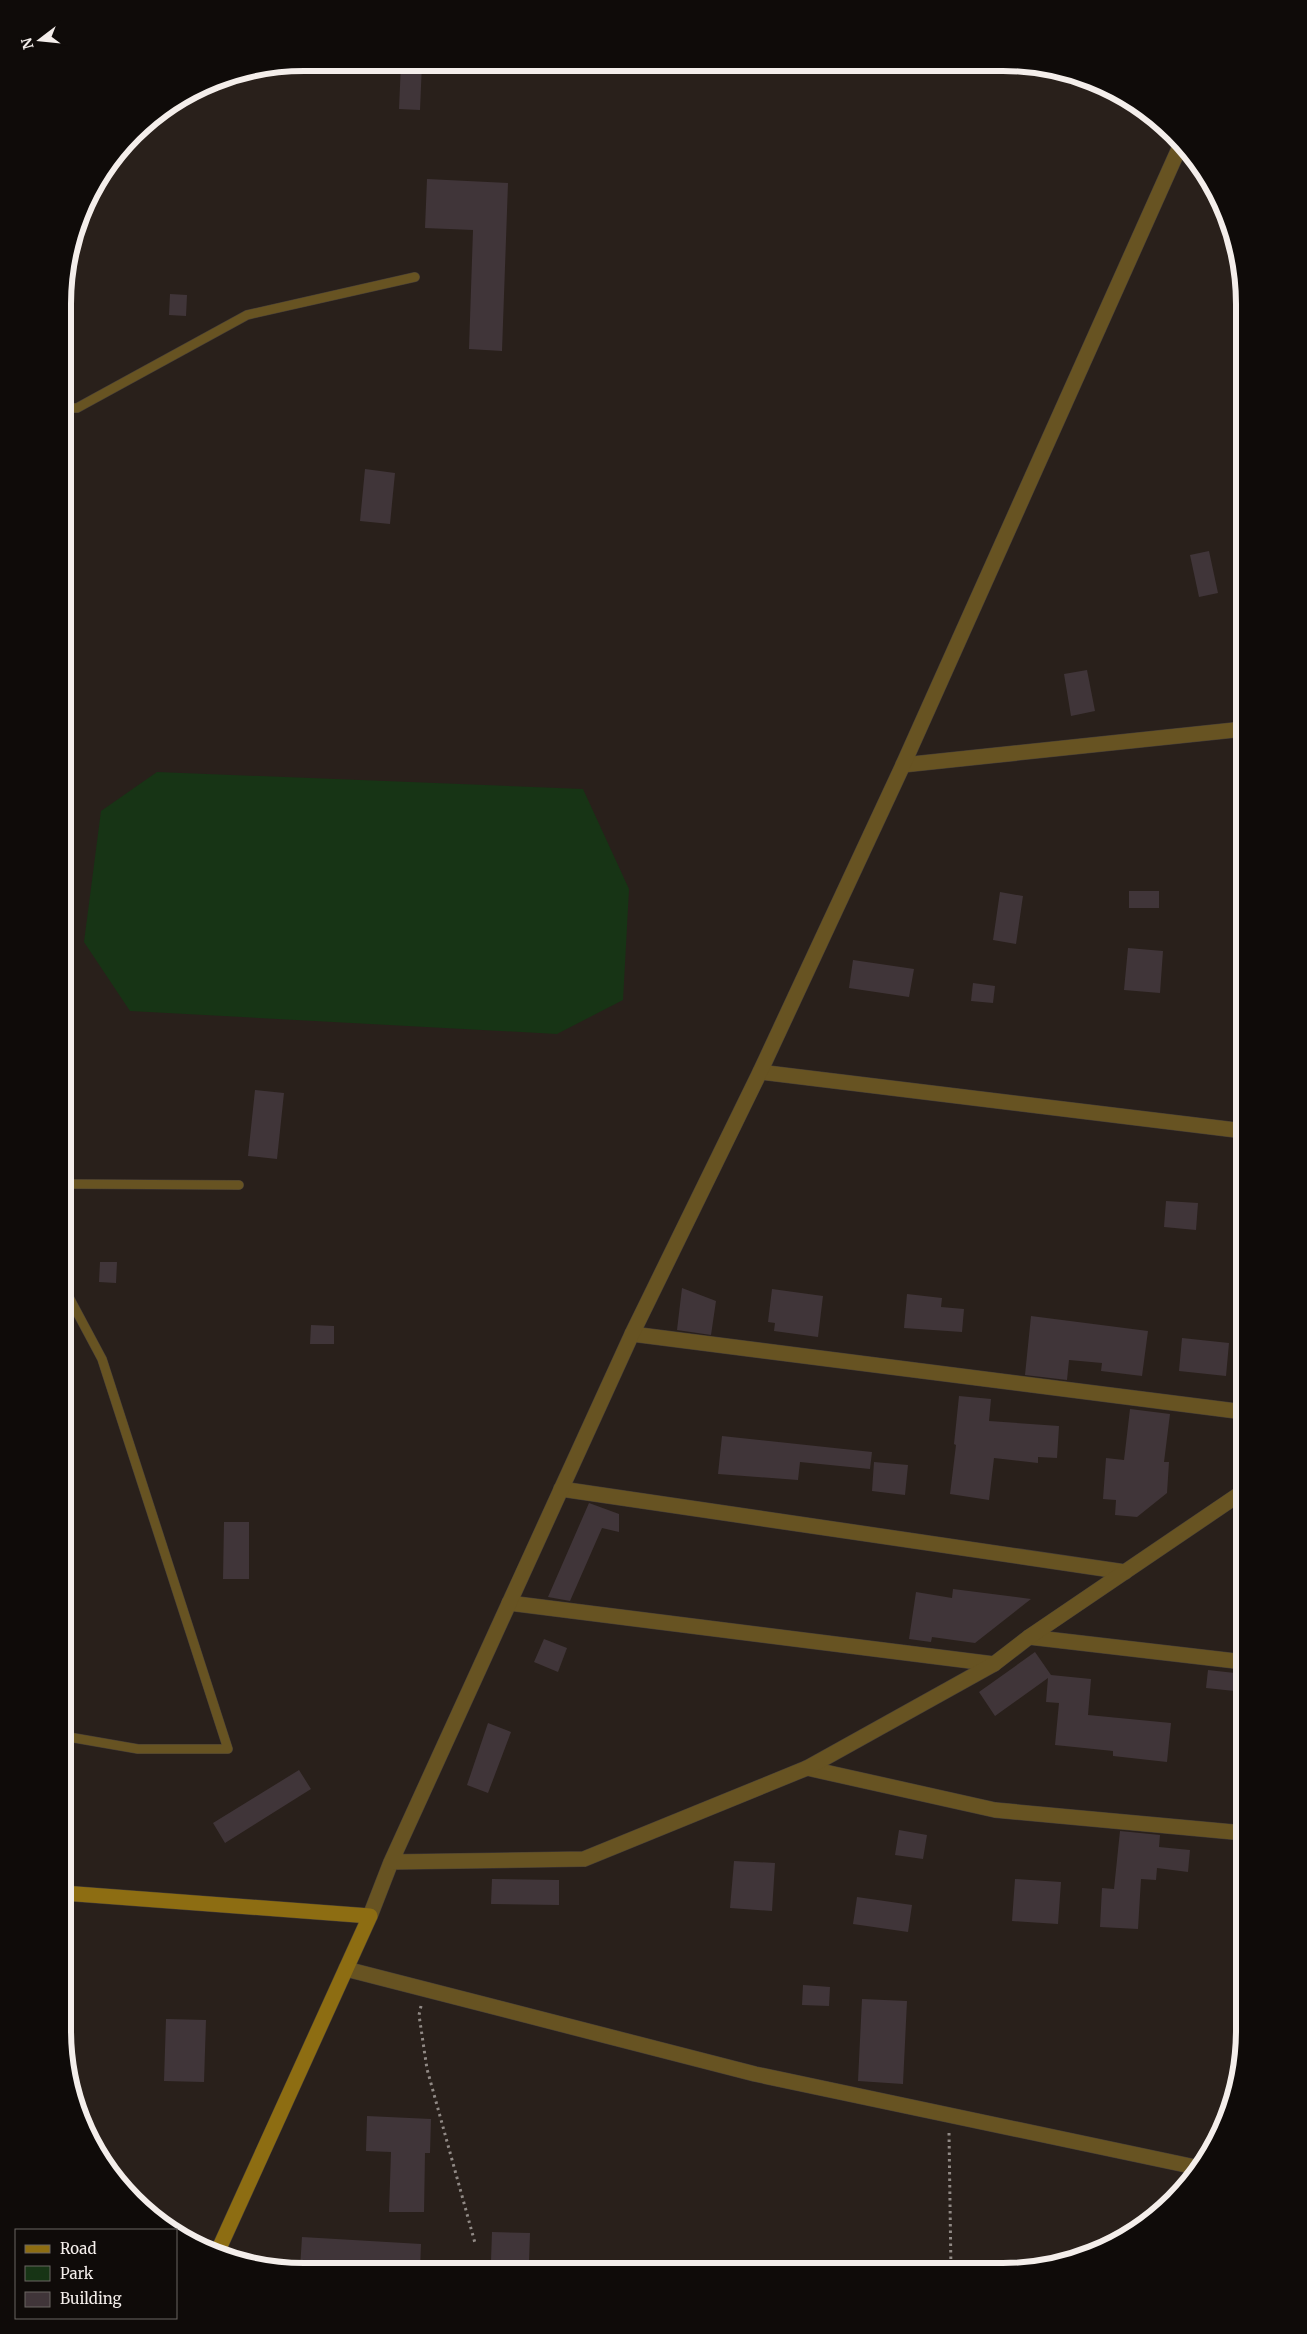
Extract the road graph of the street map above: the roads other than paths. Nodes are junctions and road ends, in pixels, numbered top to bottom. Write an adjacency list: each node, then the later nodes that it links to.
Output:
1 (1178, 151): 5 (street)
2 (415, 278): 3 (lane)
3 (71, 408)
4 (1236, 730): 5 (street)
5 (902, 765): 6 (street)
6 (760, 1072): 7 (street); 11 (street)
7 (1236, 1129)
8 (71, 1184): 9 (lane)
9 (239, 1185)
10 (71, 1301): 20 (lane)
11 (632, 1334): 12 (street); 13 (street)
12 (1236, 1411)
13 (561, 1489): 15 (street); 16 (street)
14 (1236, 1496): 15 (street)
15 (1125, 1572): 17 (street)
16 (509, 1603): 19 (street); 23 (street)
17 (1029, 1637): 18 (street); 19 (street)
18 (1236, 1661)
19 (994, 1664): 21 (street)
20 (71, 1737)
21 (806, 1768): 22 (street); 23 (street)
22 (1236, 1832)
23 (391, 1862): 25 (street)
24 (71, 1894): 25 (main road)
25 (370, 1916): 26 (main road)
26 (346, 1969): 27 (street); 28 (main road)
27 (1192, 2166)
28 (220, 2247)

